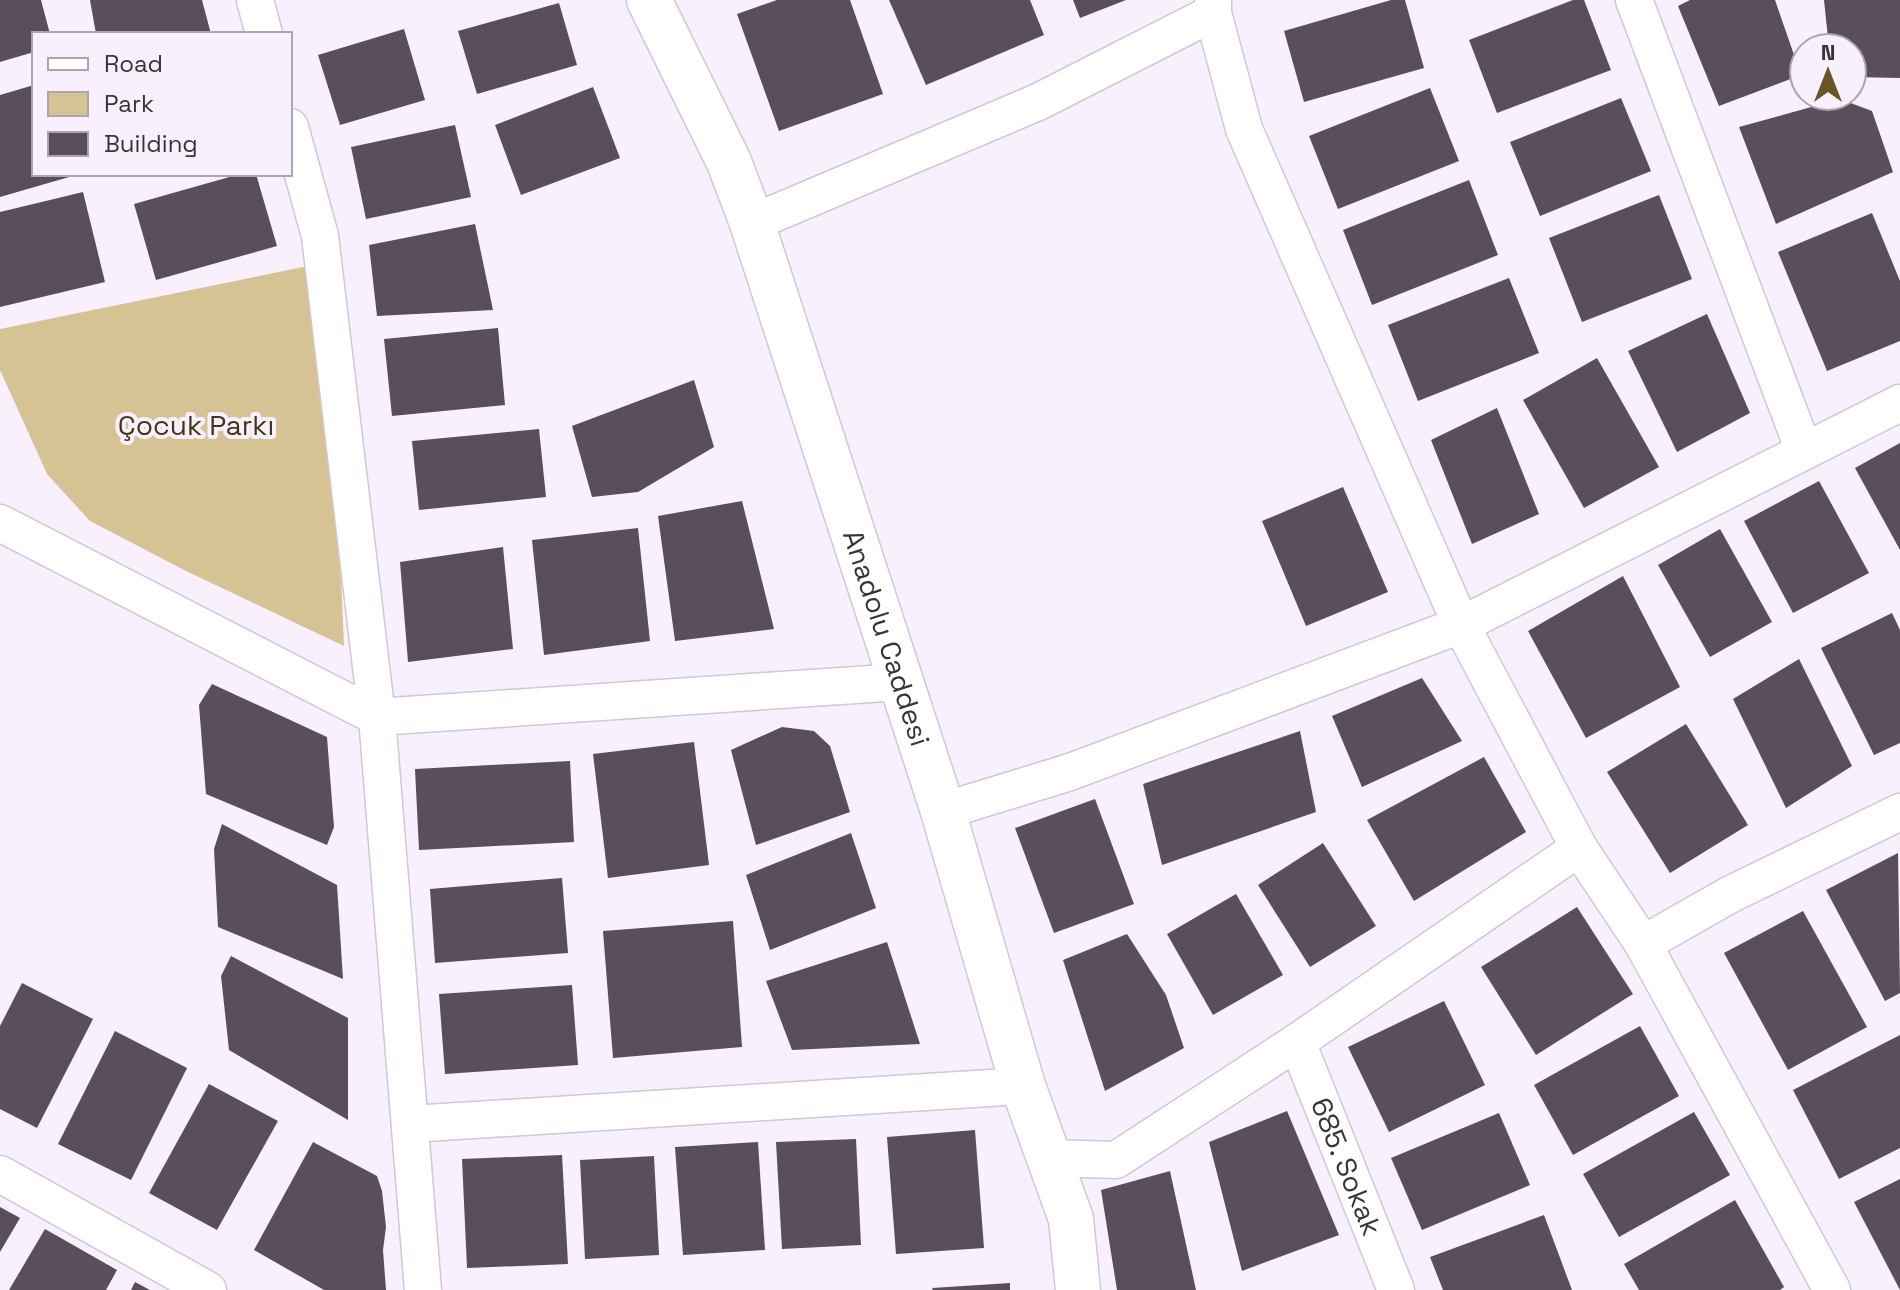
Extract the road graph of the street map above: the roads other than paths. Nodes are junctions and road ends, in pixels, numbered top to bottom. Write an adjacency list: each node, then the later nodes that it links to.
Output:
1 (255, 0): 5 (street)
2 (649, 0): 7 (street, Anadolu Caddesi)
3 (1634, 0): 9 (street)
4 (1213, 6): 7 (street); 11 (street)
5 (263, 32)
6 (292, 134): 13 (street)
7 (752, 223): 12 (street, Anadolu Caddesi)
8 (1900, 403): 9 (street)
9 (1804, 451): 11 (street)
10 (0, 523): 13 (street)
11 (1461, 625): 14 (street); 16 (street)
12 (901, 682): 13 (street); 14 (street, Anadolu Caddesi)
13 (377, 717): 20 (street)
14 (943, 811): 19 (street, Anadolu Caddesi)
15 (1900, 812): 17 (street)
16 (1579, 848): 17 (street); 18 (street)
17 (1643, 944): 27 (street)
18 (1297, 1042): 21 (street); 26 (street, 685. Sokak)
19 (1023, 1086): 20 (street); 21 (street, Anadolu Caddesi)
20 (410, 1124): 24 (street)
21 (1050, 1158): 25 (street, Anadolu Caddesi)
22 (0, 1174): 23 (street)
23 (208, 1290)
24 (423, 1290)
25 (1078, 1290)
26 (1396, 1290)
27 (1832, 1290)

